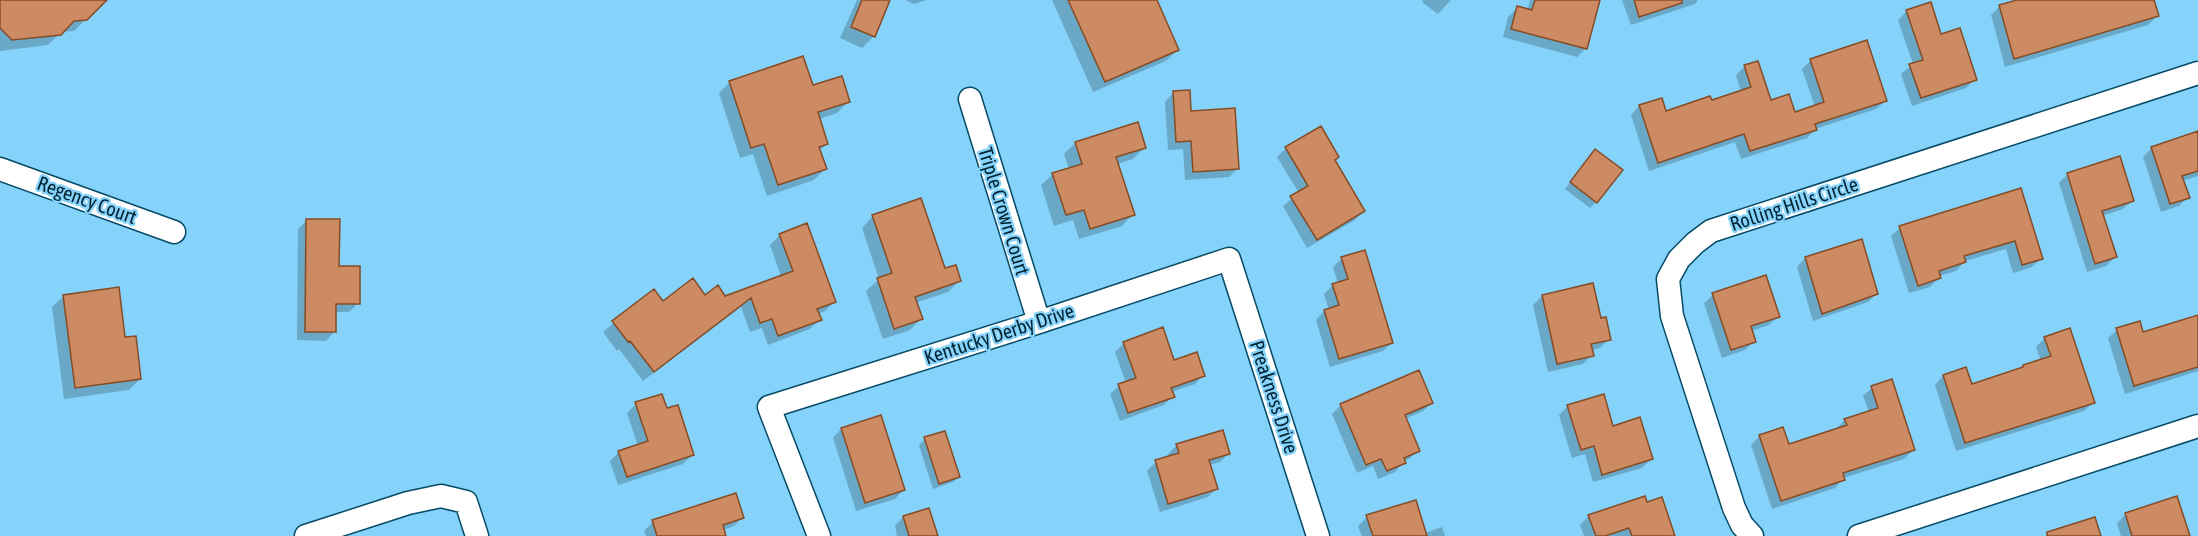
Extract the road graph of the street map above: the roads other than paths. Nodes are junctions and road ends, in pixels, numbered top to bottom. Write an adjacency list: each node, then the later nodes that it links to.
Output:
1 (2198, 73): 12 (street, Rolling Hills Circle)
2 (970, 99): 6 (street, Triple Crown Court)
3 (0, 169): 4 (street, Regency Court)
4 (174, 232)
5 (1229, 259): 6 (street, Kentucky Derby Drive); 11 (street, Preakness Drive)
6 (1039, 322): 10 (street, Kentucky Derby Drive)
7 (2198, 426): 13 (street)
8 (306, 536): 9 (street)
9 (477, 536)
10 (819, 536)
11 (1318, 536)
12 (1752, 536)
13 (1859, 536)

